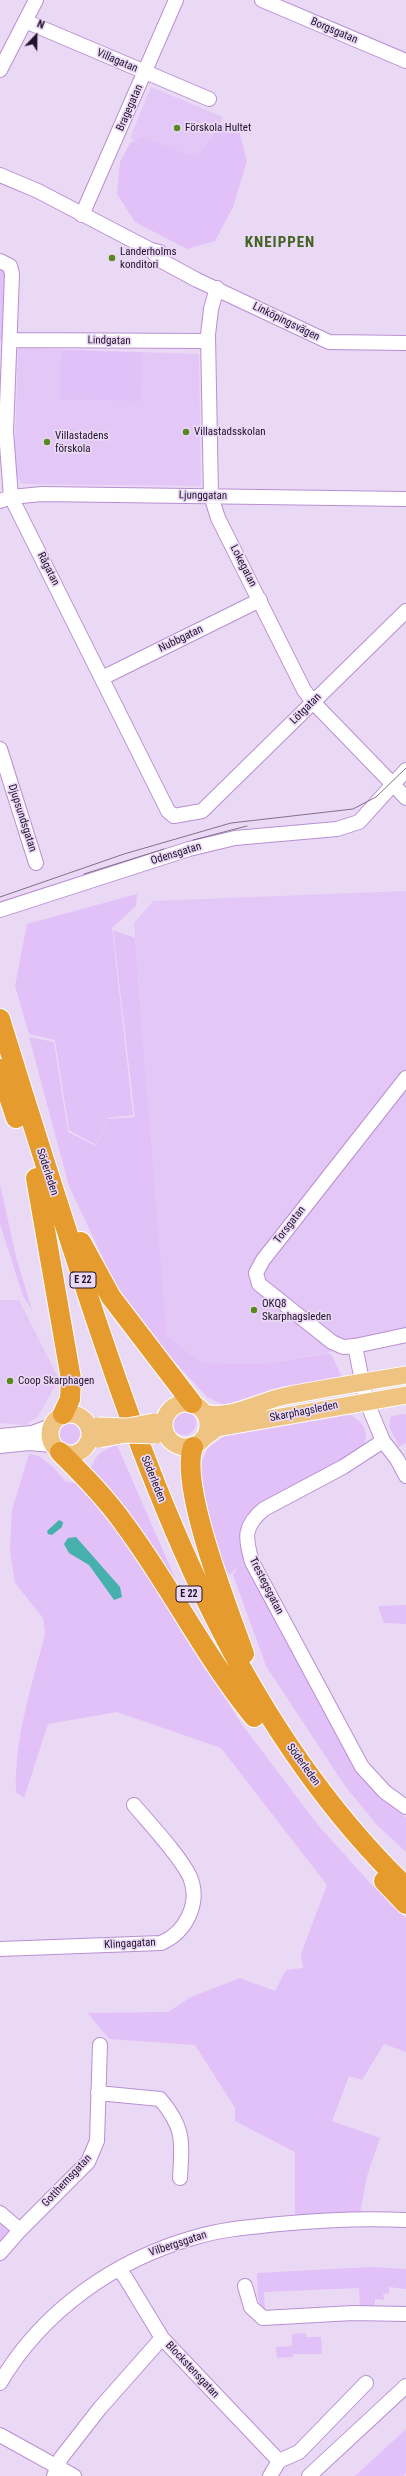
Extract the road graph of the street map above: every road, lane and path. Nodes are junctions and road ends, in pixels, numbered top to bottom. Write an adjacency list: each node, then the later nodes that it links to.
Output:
1 (36, 0): 4 (street)
2 (176, 0): 7 (street, Bragegatan)
3 (262, 0): 5 (street, Borgsgatan)
4 (25, 21): 6 (street); 7 (street, Villagatan)
5 (406, 61)
6 (0, 70)
7 (145, 73): 8 (street, Villagatan); 10 (street, Bragegatan)
8 (209, 99)
9 (0, 175): 10 (street, Linköpingsvägen)
10 (82, 215): 12 (street, Linköpingsvägen)
11 (5, 264): 14 (street, Rågatan)
12 (217, 288): 13 (street, Lokegatan); 15 (street, Linköpingsvägen)
13 (208, 341): 14 (street, Lindgatan); 16 (street, Lokegatan)
14 (6, 343): 18 (street, Rågatan)
15 (406, 343)
16 (211, 496): 17 (street, Ljunggatan); 18 (street, Ljunggatan); 19 (street, Lokegatan)
17 (406, 498)
18 (6, 499): 21 (street, Rågatan)
19 (260, 600): 21 (street, Nubbgatan); 22 (street, Lokegatan)
20 (406, 611): 22 (street, Lötgatan)
21 (102, 678): 27 (street, Rågatan)
22 (313, 702): 25 (street, Lokegatan); 27 (street, Lötgatan)
23 (0, 749): 28 (street, Djupsundsgatan)
24 (406, 770): 25 (street, Odensgatan)
25 (392, 784): 26 (street, Lokegatan); 29 (street, Odensgatan)
26 (406, 798)
27 (206, 808)
28 (36, 863)
29 (0, 910)
30 (0, 1019): 33 (highway, Söderleden / E 22)
31 (0, 1069): 33 (highway, Söderleden / E 22)
32 (406, 1078): 35 (street, Torsgatan)
33 (40, 1172): 40 (highway); 41 (highway); 50 (highway, Söderleden / E 22)
34 (406, 1335): 35 (street)
35 (355, 1346): 37 (street)
36 (406, 1375): 37 (main road, Skarphagsleden)
37 (361, 1382): 39 (street); 40 (main road, Skarphagsleden)
38 (406, 1395): 39 (main road, Skarphagsleden)
39 (366, 1400): 45 (street); 46 (main road, Skarphagsleden)
40 (198, 1408): 42 (main road); 46 (main road)
41 (57, 1420): 43 (main road); 44 (street); 48 (main road)
42 (162, 1428): 43 (main road, bridge); 46 (main road)
43 (92, 1432): 48 (main road)
44 (0, 1436)
45 (383, 1441): 49 (street); 52 (street, Trestegsgatan)
46 (199, 1442): 50 (highway)
47 (0, 1446): 48 (street)
48 (56, 1449): 50 (highway)
49 (406, 1476)
50 (257, 1710): 53 (highway, Söderleden / E 22); 54 (highway, Söderleden / E 22)
51 (134, 1805): 55 (street, Klingagatan)
52 (406, 1807)
53 (406, 1887)
54 (406, 1904)
55 (0, 1949)
56 (100, 2045): 57 (street, Gotthemsgatan)
57 (98, 2093): 58 (street); 61 (street, Gotthemsgatan)
58 (180, 2178)
59 (0, 2214): 61 (street)
60 (406, 2220): 63 (street, Vilbergsgatan)
61 (20, 2230): 62 (street, Gotthemsgatan)
62 (0, 2253)
63 (118, 2269): 66 (street, Blockstensgatan); 67 (street, Vilbergsgatan)
64 (245, 2286): 65 (street)
65 (406, 2314)
66 (162, 2338): 71 (street, Blockstensgatan); 72 (street)
67 (0, 2383)
68 (366, 2383): 71 (street)
69 (406, 2386): 75 (street)
70 (0, 2435): 72 (street)
71 (279, 2461): 74 (street)
72 (55, 2471): 73 (street)
73 (74, 2476)
74 (270, 2476)
75 (309, 2476)

